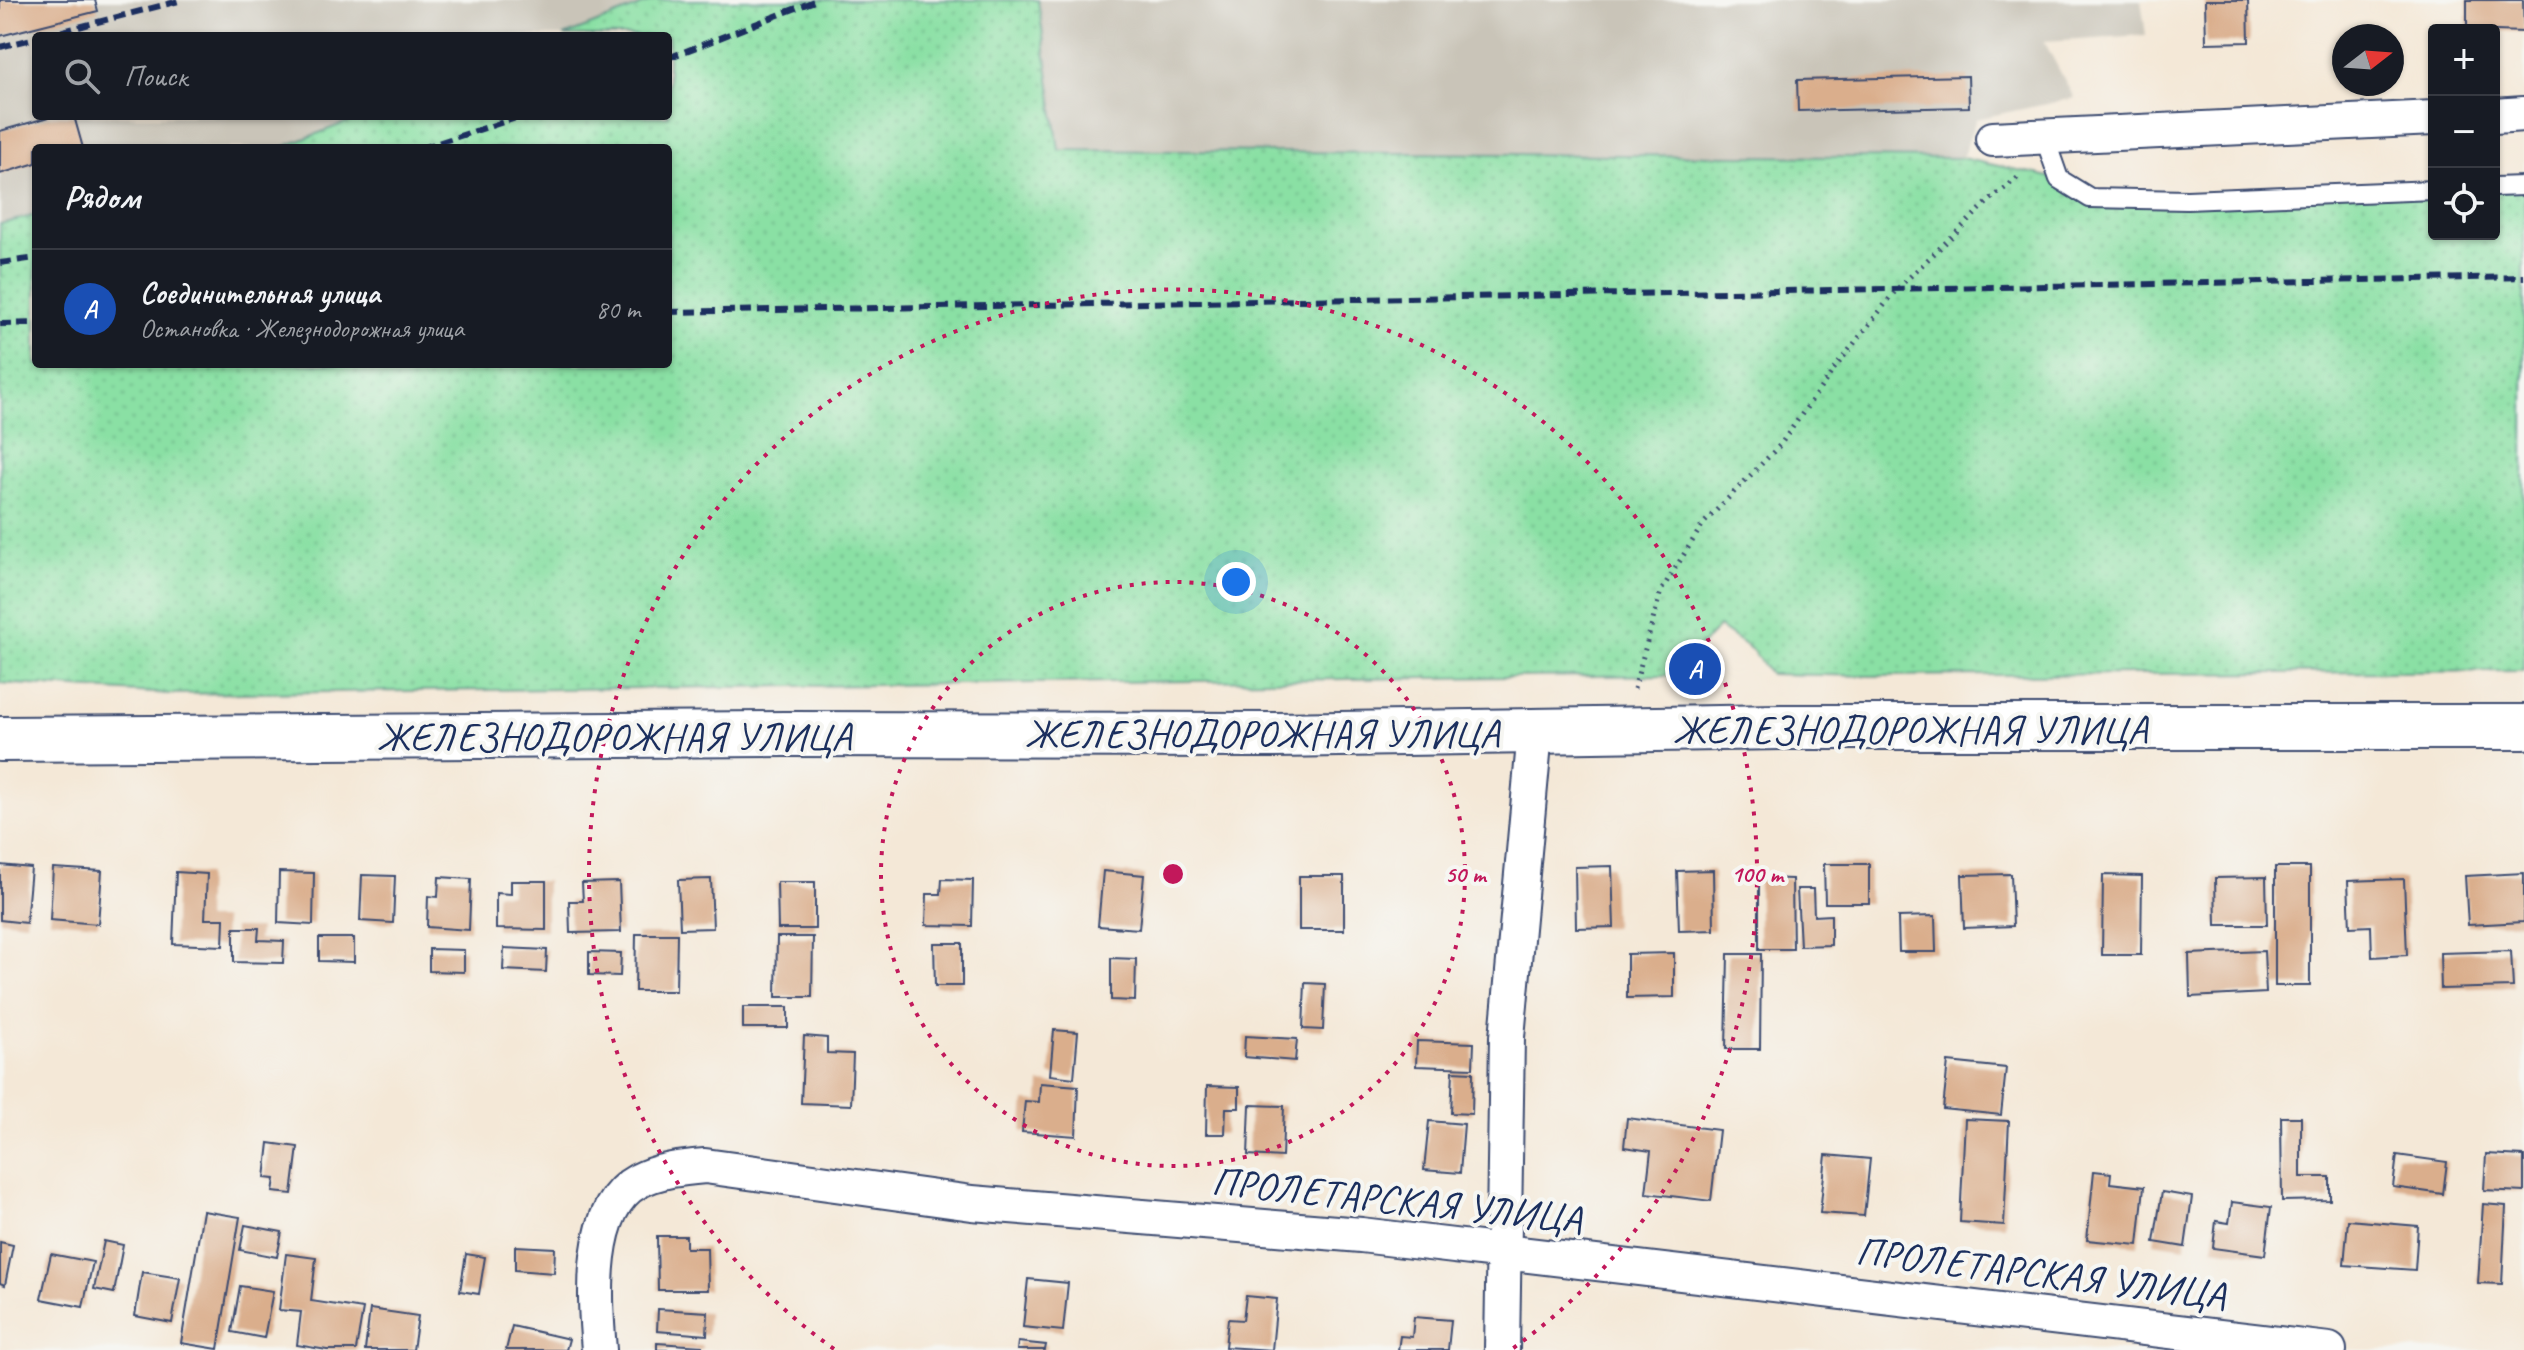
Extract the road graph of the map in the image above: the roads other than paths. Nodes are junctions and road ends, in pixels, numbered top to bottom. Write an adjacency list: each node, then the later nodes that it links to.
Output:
1 (2524, 114): 2 (street)
2 (2500, 116)
3 (2428, 118): 5 (street)
4 (1993, 139): 5 (street)
5 (2046, 144): 8 (lane)
6 (2524, 186): 7 (lane)
7 (2500, 187)
8 (2428, 190)
9 (2524, 727): 10 (street, ЖЕЛЕЗНОДОРОЖНАЯ УЛИЦА)
10 (1535, 732): 11 (street, ЖЕЛЕЗНОДОРОЖНАЯ УЛИЦА); 12 (street)
11 (0, 739)
12 (1503, 1253): 13 (street, ПРОЛЕТАРСКАЯ УЛИЦА); 14 (street); 15 (street, ПРОЛЕТАРСКАЯ УЛИЦА)
13 (599, 1350)
14 (1502, 1350)
15 (2329, 1350)

